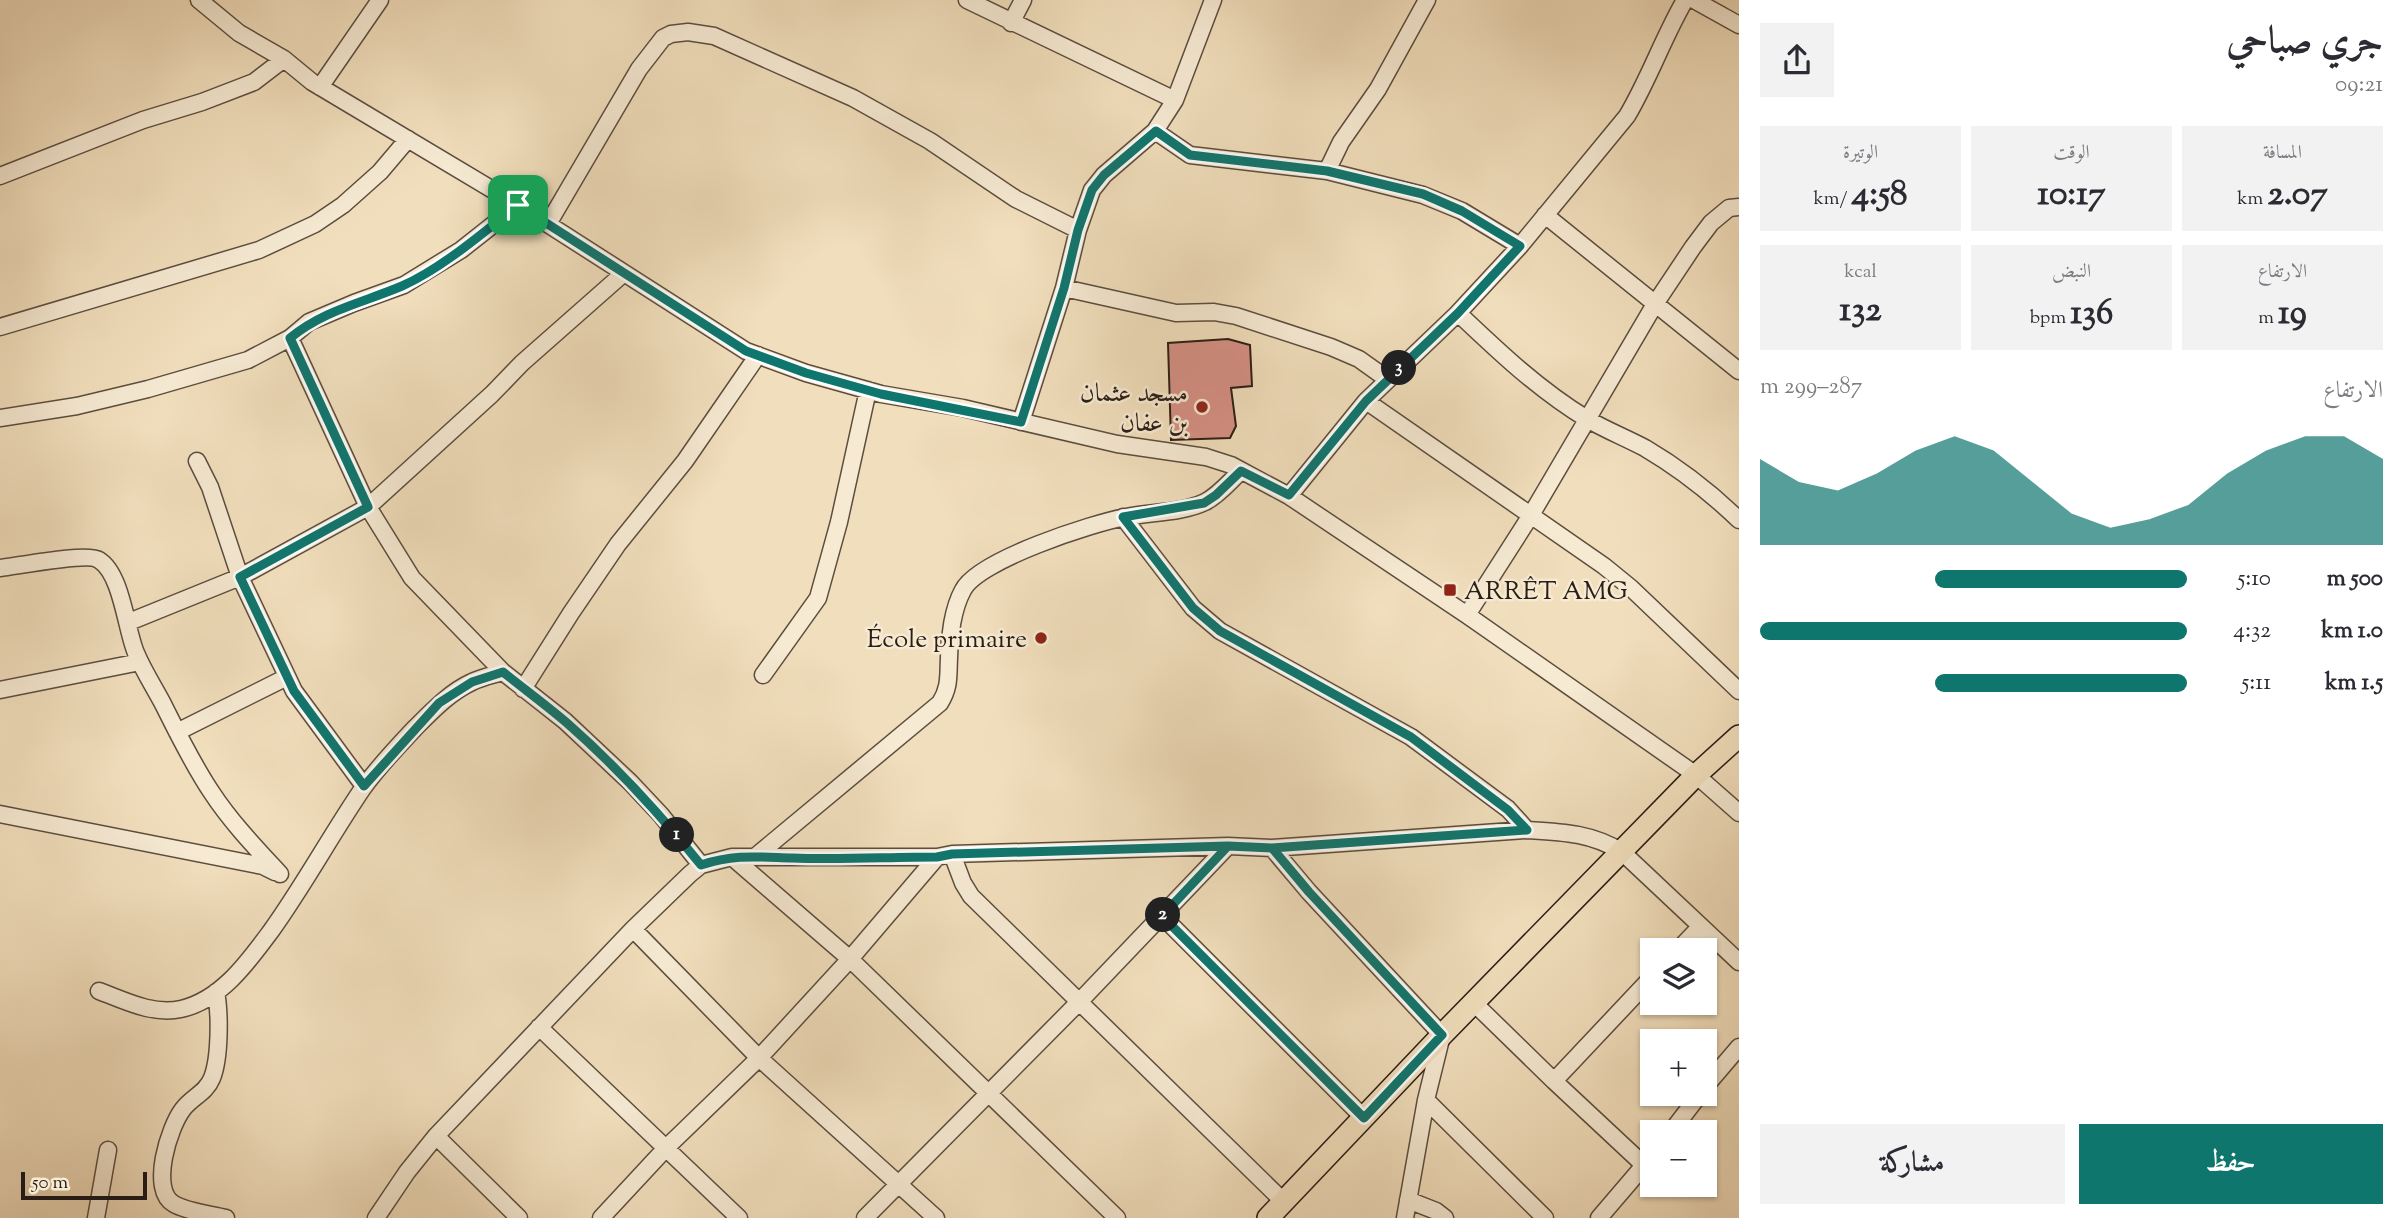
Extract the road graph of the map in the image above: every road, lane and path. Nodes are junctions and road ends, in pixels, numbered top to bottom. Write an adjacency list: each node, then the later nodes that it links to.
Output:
1 (199, 0): 11 (street)
2 (380, 0): 12 (street)
3 (967, 0): 9 (street)
4 (1023, 0): 9 (street)
5 (1213, 0): 13 (street)
6 (1427, 0): 16 (street)
7 (1685, 0): 20 (street)
8 (1694, 0): 10 (street)
9 (1011, 23): 13 (street)
10 (1739, 24)
11 (284, 59): 12 (street); 17 (street)
12 (320, 87): 15 (street)
13 (1175, 100): 14 (street)
14 (1156, 131): 16 (street); 22 (street)
15 (408, 139): 18 (street); 28 (street)
16 (1327, 171): 23 (street)
17 (0, 176)
18 (518, 205): 21 (street); 29 (street)
19 (1739, 207): 26 (street)
20 (1545, 215): 23 (street); 26 (street)
21 (548, 224): 22 (street); 24 (street)
22 (1078, 230): 25 (street)
23 (1520, 246): 27 (street)
24 (624, 273): 30 (street); 41 (street)
25 (1064, 288): 32 (street); 37 (street)
26 (1655, 304): 31 (street); 36 (street)
27 (1458, 313): 32 (street); 36 (street)
28 (0, 327)
29 (290, 338): 35 (street); 41 (street)
30 (758, 355): 33 (street); 53 (street)
31 (1739, 371)
32 (1387, 379): 34 (street)
33 (868, 390): 37 (street); 51 (street)
34 (1366, 401): 40 (street); 42 (street)
35 (0, 418)
36 (1587, 418): 42 (street); 44 (street)
37 (1021, 422): 39 (street)
38 (197, 461): 46 (street)
39 (1241, 471): 40 (street); 43 (street)
40 (1289, 495): 47 (street)
41 (368, 507): 46 (street); 50 (street)
42 (1531, 515): 47 (street); 55 (street)
43 (1123, 517): 62 (street); 68 (street)
44 (1739, 520)
45 (0, 568): 48 (street)
46 (240, 577): 48 (street); 52 (street)
47 (1467, 615): 58 (street)
48 (129, 622): 49 (street)
49 (140, 662): 54 (street); 56 (street)
50 (503, 672): 53 (street); 59 (street)
51 (763, 675)
52 (287, 677): 56 (street); 59 (street)
53 (523, 689): 69 (street)
54 (0, 690)
55 (1739, 691)
56 (177, 732): 70 (street)
57 (1739, 736): 58 (main road)
58 (1696, 775): 60 (street); 65 (main road)
59 (364, 786): 71 (street)
60 (1739, 813)
61 (0, 814): 70 (street)
62 (1527, 830): 64 (street); 65 (street)
63 (1228, 846): 64 (street); 66 (street); 72 (street)
64 (1272, 848): 84 (street)
65 (1622, 852): 73 (street); 82 (main road)
66 (944, 855): 68 (street); 76 (street); 81 (street)
67 (732, 856): 68 (street); 69 (street); 76 (street)
68 (756, 856)
69 (701, 865): 74 (street)
70 (280, 874): 71 (street)
71 (302, 886): 80 (street)
72 (1162, 916): 81 (street); 92 (street)
73 (1700, 927): 75 (street); 77 (street)
74 (634, 929): 83 (street); 86 (street)
75 (1689, 938)
76 (850, 959): 86 (street); 89 (street)
77 (1739, 962)
78 (1640, 990): 88 (street)
79 (99, 991): 80 (street)
80 (216, 992): 103 (street)
81 (1080, 1001): 89 (street); 101 (street)
82 (1474, 1003): 84 (main road); 88 (street)
83 (540, 1027): 94 (street); 95 (street)
84 (1442, 1035): 90 (street); 92 (main road)
85 (1739, 1046): 87 (street)
86 (760, 1058): 95 (street); 99 (street)
87 (1717, 1072)
88 (1555, 1080): 97 (street)
89 (987, 1094): 99 (street); 110 (street)
90 (1426, 1100): 100 (street); 114 (street)
91 (1691, 1106): 93 (street)
92 (1364, 1118): 101 (main road)
93 (1680, 1120)
94 (436, 1136): 104 (street); 105 (street)
95 (667, 1147): 106 (street); 107 (street)
96 (108, 1150): 102 (street)
97 (1640, 1154)
98 (1640, 1170): 115 (street)
99 (899, 1182): 108 (street); 109 (street)
100 (1408, 1200): 112 (street); 113 (street)
101 (1284, 1202): 111 (main road)
102 (96, 1218)
103 (226, 1218)
104 (376, 1218)
105 (519, 1218)
106 (601, 1218)
107 (739, 1218)
108 (866, 1218)
109 (936, 1218)
110 (1117, 1218)
111 (1268, 1218)
112 (1405, 1218)
113 (1445, 1218)
114 (1545, 1218)
115 (1599, 1218)

